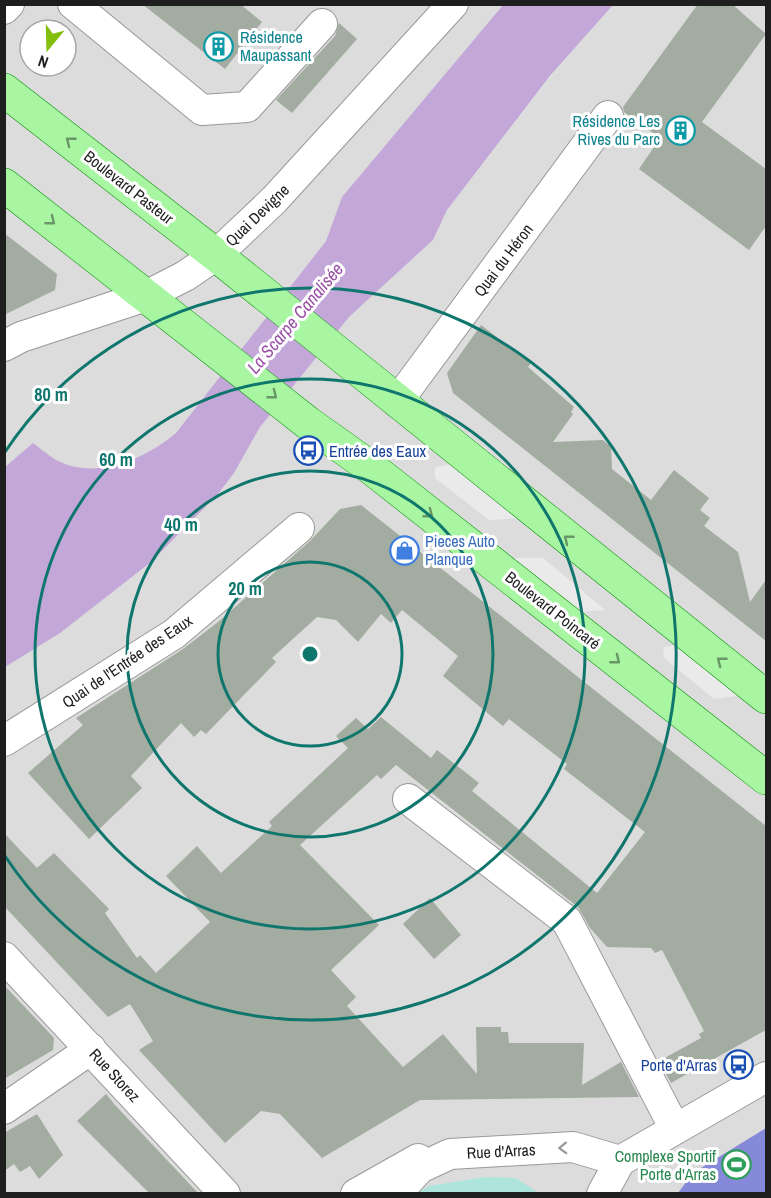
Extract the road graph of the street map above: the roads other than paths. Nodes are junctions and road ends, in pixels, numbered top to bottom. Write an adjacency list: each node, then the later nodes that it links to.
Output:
1 (9, 4): 4 (street)
2 (73, 4): 5 (street)
3 (453, 4): 9 (street, Quai Devigne)
4 (4, 9)
5 (322, 24)
6 (4, 90): 9 (main road, Boulevard Pasteur, one-way to 6)
7 (608, 116): 12 (street, Quai du Héron)
8 (4, 185): 10 (main road, one-way to 10)
9 (216, 255): 10 (street, Quai Devigne); 12 (main road, Boulevard Pasteur)
10 (146, 296): 11 (street, Quai Devigne); 16 (main road, Boulevard Poincaré, one-way to 16)
11 (4, 346)
12 (397, 402): 14 (main road, one-way to 12)
13 (299, 528): 15 (street, Quai de l'Entrée des Eaux)
14 (766, 697)
15 (4, 741)
16 (766, 778)
17 (408, 799): 22 (street)
18 (4, 957): 19 (street, Rue Storez)
19 (91, 1049): 21 (street); 25 (street, Rue Storez)
20 (766, 1077): 22 (street)
21 (4, 1109)
22 (675, 1129): 24 (street)
23 (450, 1154): 24 (street, Rue d'Arras, one-way to 23); 26 (street); 27 (street, Rue d'Arras)
24 (620, 1161): 28 (street)
25 (225, 1194)
26 (356, 1194)
27 (396, 1194)
28 (603, 1194)

